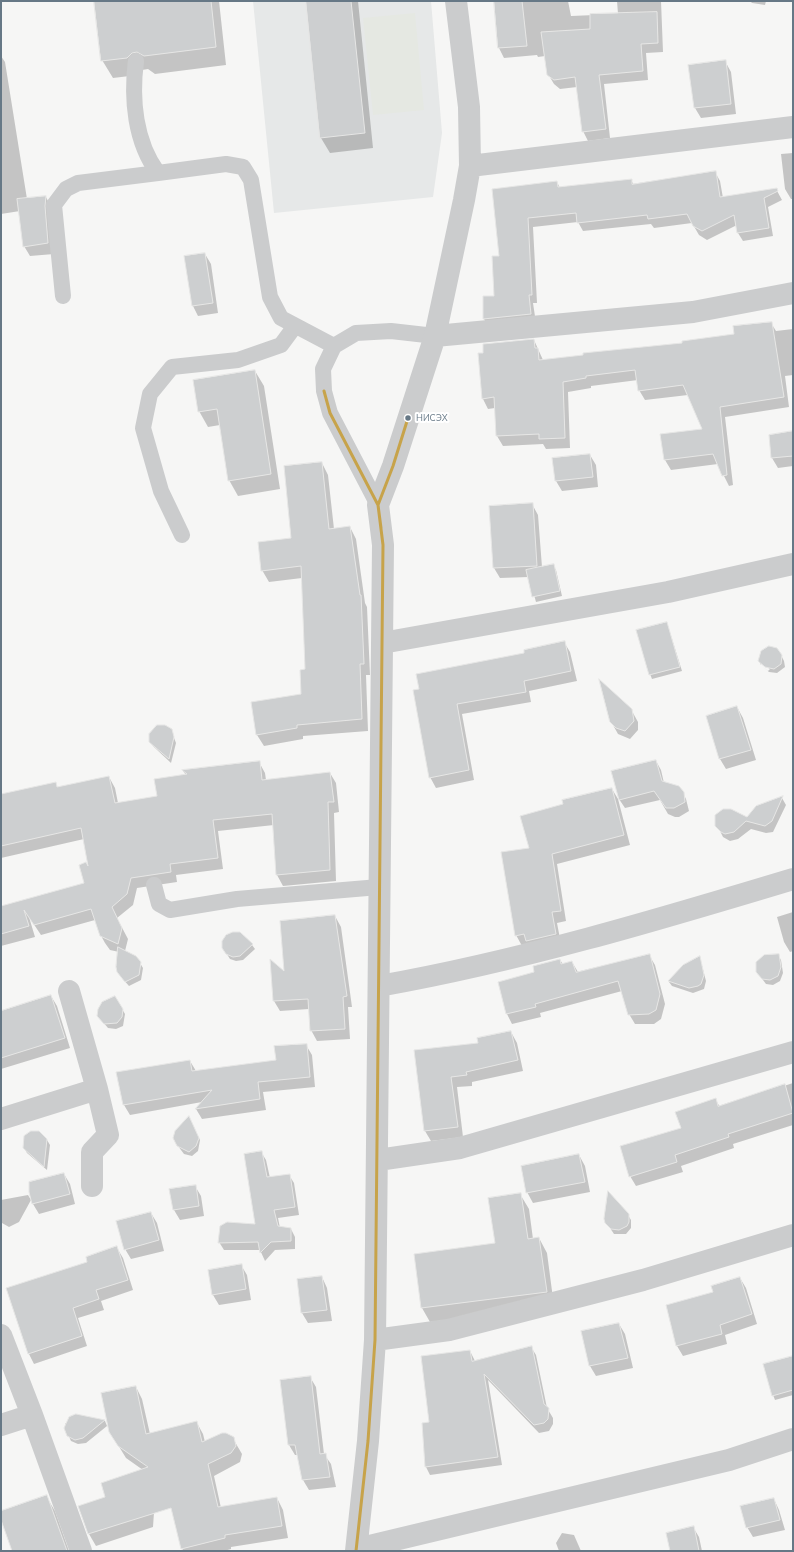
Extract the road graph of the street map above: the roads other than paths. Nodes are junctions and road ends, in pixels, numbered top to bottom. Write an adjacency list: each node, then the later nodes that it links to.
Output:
1 (456, 1): 4 (street)
2 (136, 61): 5 (lane)
3 (793, 127): 4 (street)
4 (470, 166): 9 (street)
5 (158, 173): 7 (lane); 8 (lane)
6 (793, 293): 9 (street)
7 (63, 296)
8 (296, 326): 10 (lane); 12 (lane)
9 (435, 336): 10 (lane); 11 (street)
10 (334, 346): 11 (lane)
11 (378, 505): 14 (street)
12 (182, 535)
13 (793, 564): 14 (street)
14 (382, 643): 17 (street)
15 (793, 879): 18 (street)
16 (154, 886): 17 (lane)
17 (379, 888): 18 (street)
18 (380, 986): 23 (street)
19 (68, 991): 21 (street)
20 (793, 1052): 23 (street)
21 (97, 1089): 22 (street); 24 (street)
22 (1, 1119)
23 (378, 1160): 27 (street)
24 (92, 1186)
25 (793, 1235): 27 (street)
26 (1, 1335): 28 (street)
27 (375, 1340): 31 (street)
28 (32, 1415): 29 (street); 32 (street)
29 (1, 1425)
30 (793, 1439): 31 (street)
31 (357, 1550)
32 (81, 1551)

